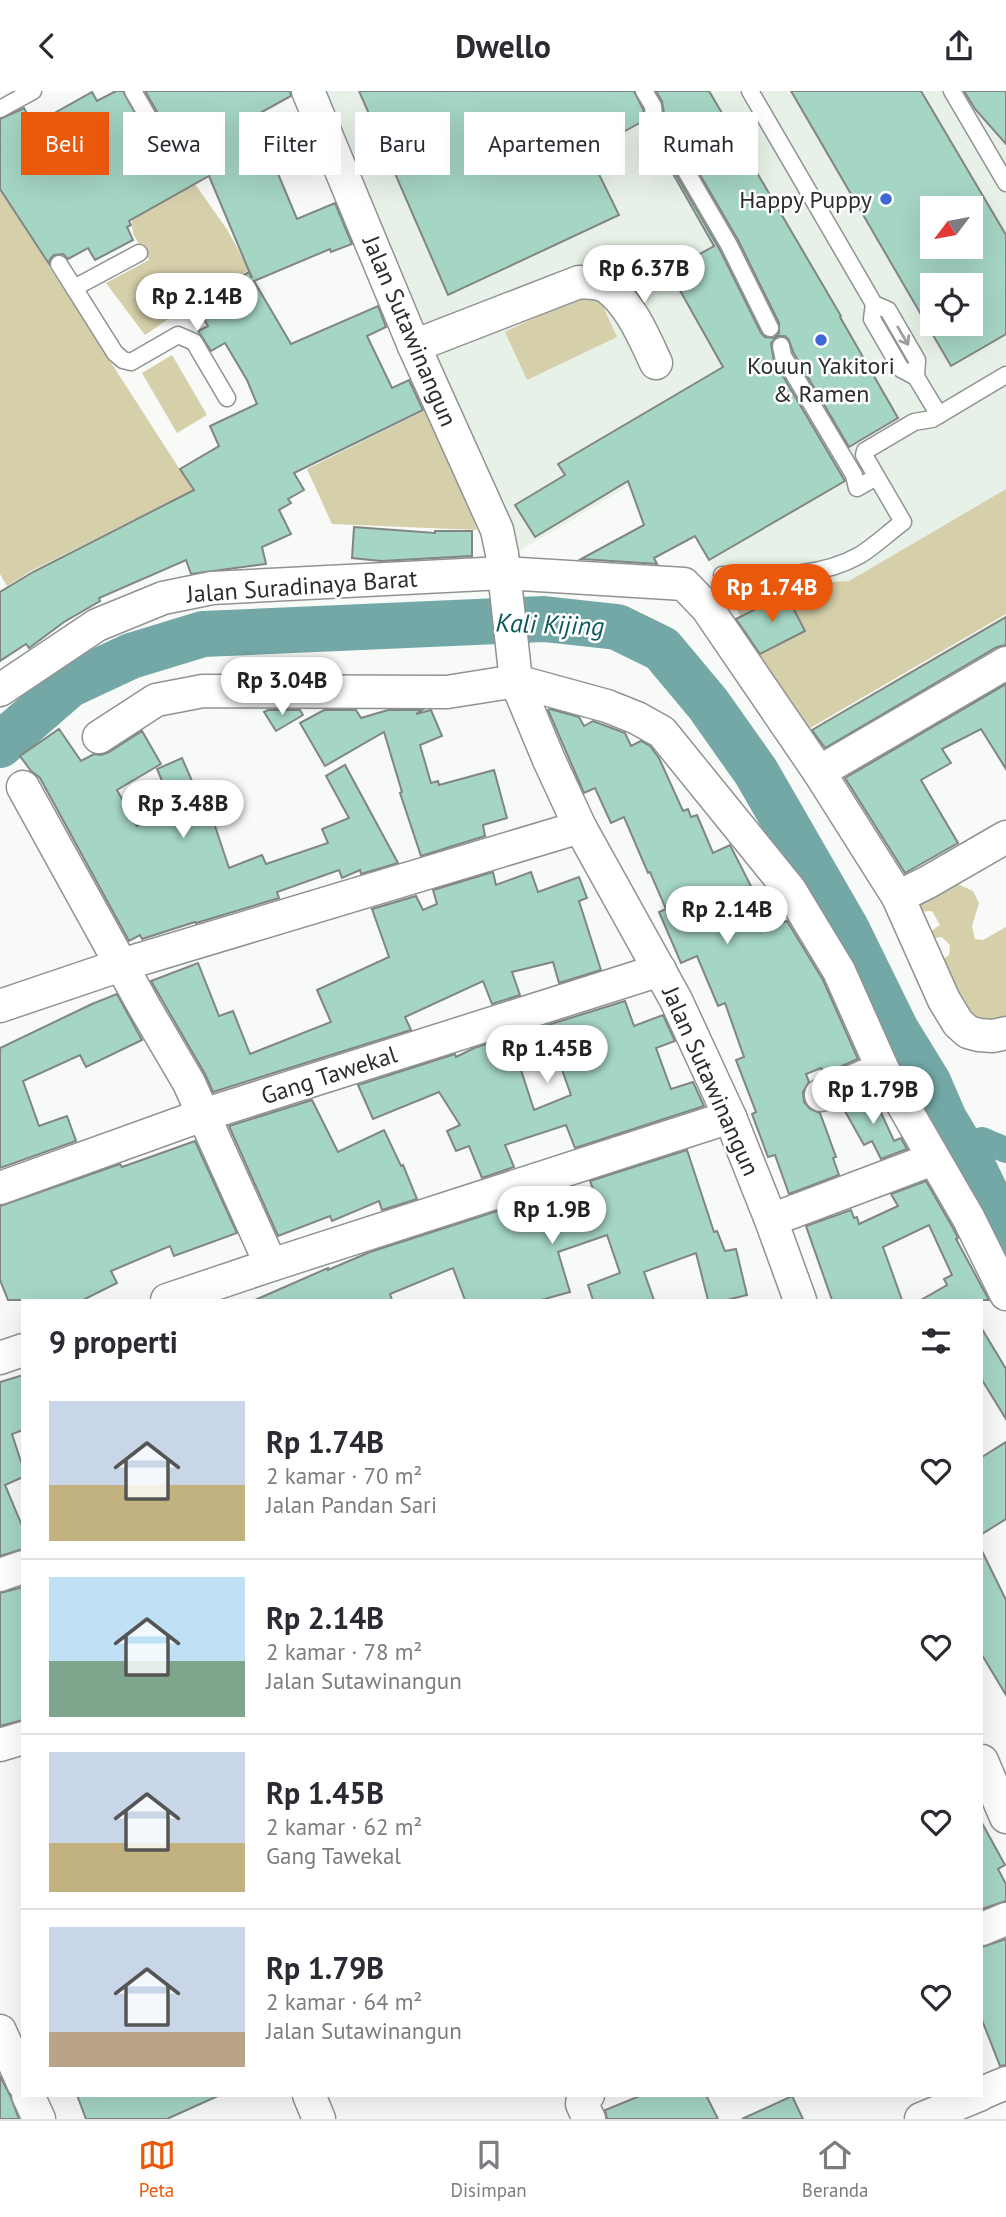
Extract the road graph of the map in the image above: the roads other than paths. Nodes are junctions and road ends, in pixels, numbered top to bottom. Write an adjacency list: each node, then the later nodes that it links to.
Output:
1 (33, 91): 7 (lane)
2 (133, 91): 8 (lane)
3 (308, 91): 14 (street, Jalan Sutawinangun)
4 (644, 91): 13 (lane)
5 (750, 91): 19 (lane)
6 (952, 91): 9 (lane)
7 (0, 109)
8 (145, 112)
9 (1004, 177)
10 (139, 253): 12 (lane)
11 (59, 264): 12 (lane)
12 (74, 288): 18 (lane)
13 (770, 328)
14 (414, 346): 16 (street); 22 (street, Jalan Sutawinangun)
15 (781, 346): 20 (lane)
16 (656, 363)
17 (1006, 375): 19 (lane)
18 (227, 398)
19 (939, 415): 20 (lane)
20 (876, 477): 21 (lane)
21 (722, 575)
22 (504, 585): 24 (street, Jalan Sutawinangun); 25 (street, Jalan Suradinaya Barat); 27 (street, Jalan Suradinaya Barat)
23 (1006, 663): 27 (street)
24 (515, 676): 26 (street); 29 (street, Jalan Sutawinangun); 36 (street)
25 (0, 690)
26 (99, 737)
27 (819, 772): 31 (street)
28 (23, 787): 32 (street)
29 (580, 827): 32 (street); 33 (street, Jalan Sutawinangun)
30 (1006, 837): 31 (street)
31 (898, 897): 35 (street)
32 (121, 965): 34 (street); 38 (street)
33 (660, 969): 38 (street, Gang Tawekal); 39 (street, Jalan Sutawinangun)
34 (0, 1006)
35 (999, 1034)
36 (884, 1072): 37 (street); 40 (street)
37 (821, 1095)
38 (204, 1115): 41 (street, Gang Tawekal); 43 (street)
39 (730, 1117): 42 (street, Jalan Sutawinangun); 43 (street)
40 (933, 1159): 42 (street); 44 (street)
41 (0, 1188)
42 (771, 1220): 46 (street, Jalan Sutawinangun)
43 (271, 1265): 45 (street)
44 (1006, 1294)
45 (170, 1299)
46 (800, 1299)
47 (21, 1351): 48 (street)
48 (0, 1358)
49 (21, 1568): 50 (street)
50 (0, 1574)
51 (21, 1739): 52 (street)
52 (0, 1745)
53 (983, 1763): 54 (street)
54 (1006, 1817)
55 (1006, 1919): 56 (street)
56 (983, 1929)
57 (0, 2031): 58 (street)
58 (21, 2078)
59 (1006, 2083): 60 (street)
60 (983, 2093)
61 (29, 2097): 65 (street)
62 (310, 2097): 66 (street)
63 (586, 2097): 67 (street)
64 (973, 2097): 68 (street)
65 (39, 2119)
66 (318, 2119)
67 (589, 2119)
68 (920, 2119)

